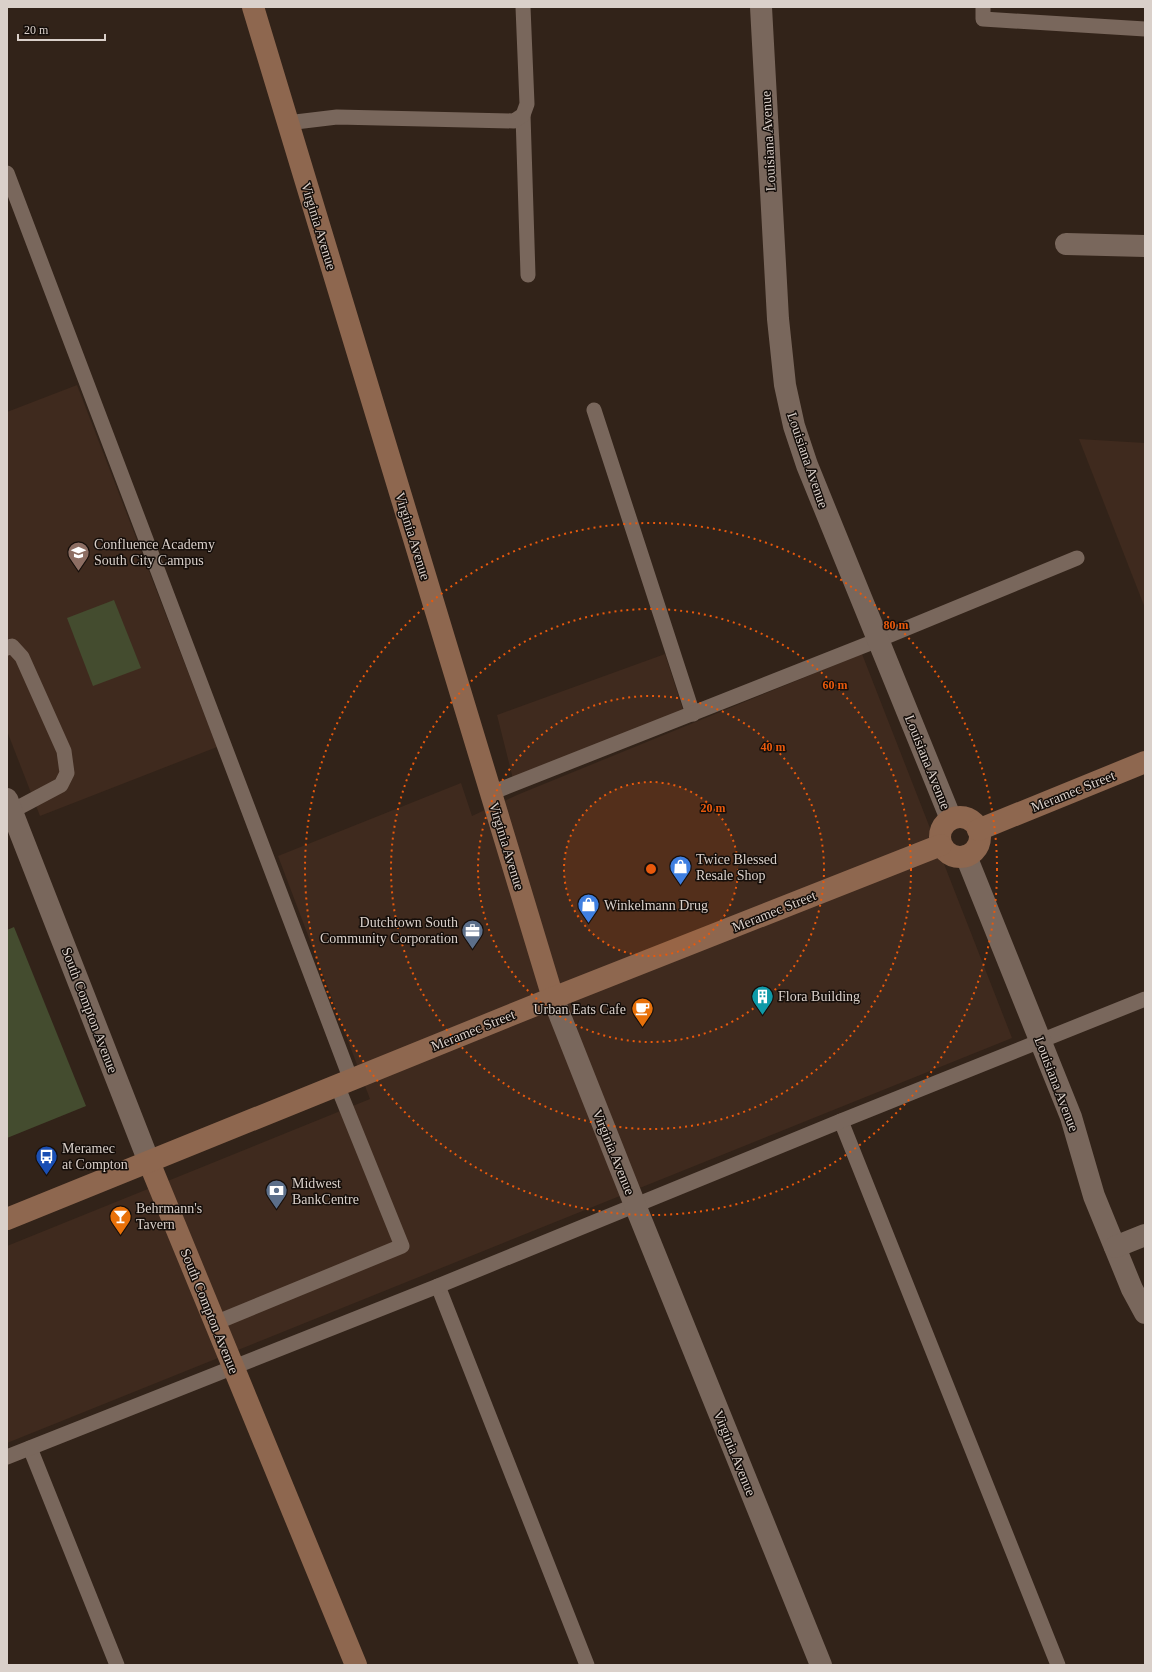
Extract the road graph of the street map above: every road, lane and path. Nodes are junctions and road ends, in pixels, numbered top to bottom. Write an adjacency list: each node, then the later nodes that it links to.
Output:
1 (253, 7): 7 (street, Virginia Avenue)
2 (523, 7): 6 (lane)
3 (761, 7): 14 (street, Louisiana Avenue)
4 (983, 7): 5 (lane)
5 (1145, 29)
6 (523, 115): 7 (lane); 11 (lane)
7 (287, 123): 18 (street, Virginia Avenue)
8 (7, 173): 27 (lane)
9 (1066, 244): 10 (street)
10 (1145, 246)
11 (528, 275)
12 (594, 410): 16 (lane)
13 (1077, 558): 14 (lane)
14 (878, 640): 16 (lane); 20 (street, Louisiana Avenue)
15 (7, 648): 19 (lane)
16 (693, 714): 18 (lane)
17 (1145, 762): 21 (street, Meramec Street)
18 (491, 793): 24 (street, Virginia Avenue)
19 (9, 805): 29 (street, South Compton Avenue)
20 (951, 819): 21 (street, Louisiana Avenue); 22 (street, Louisiana Avenue)
21 (978, 830): 23 (street)
22 (941, 845): 23 (street); 24 (street, Meramec Street)
23 (966, 856): 26 (street, Louisiana Avenue)
24 (553, 998): 27 (street, Meramec Street); 30 (street, Virginia Avenue)
25 (1145, 999): 26 (lane)
26 (1040, 1040): 28 (lane); 33 (street, Louisiana Avenue)
27 (344, 1082): 29 (street, Meramec Street); 36 (lane)
28 (841, 1121): 30 (lane); 44 (lane)
29 (149, 1162): 31 (street, Meramec Street); 36 (street, South Compton Avenue)
30 (635, 1205): 34 (lane); 43 (street, Virginia Avenue)
31 (7, 1219)
32 (1145, 1235): 33 (street)
33 (1115, 1247): 35 (street, Louisiana Avenue)
34 (438, 1286): 37 (lane); 42 (lane)
35 (1145, 1313)
36 (215, 1323): 37 (street, South Compton Avenue)
37 (233, 1367): 38 (lane); 41 (street, South Compton Avenue)
38 (30, 1448): 39 (lane); 40 (lane)
39 (7, 1457)
40 (117, 1665)
41 (356, 1665)
42 (587, 1665)
43 (821, 1665)
44 (1058, 1665)

